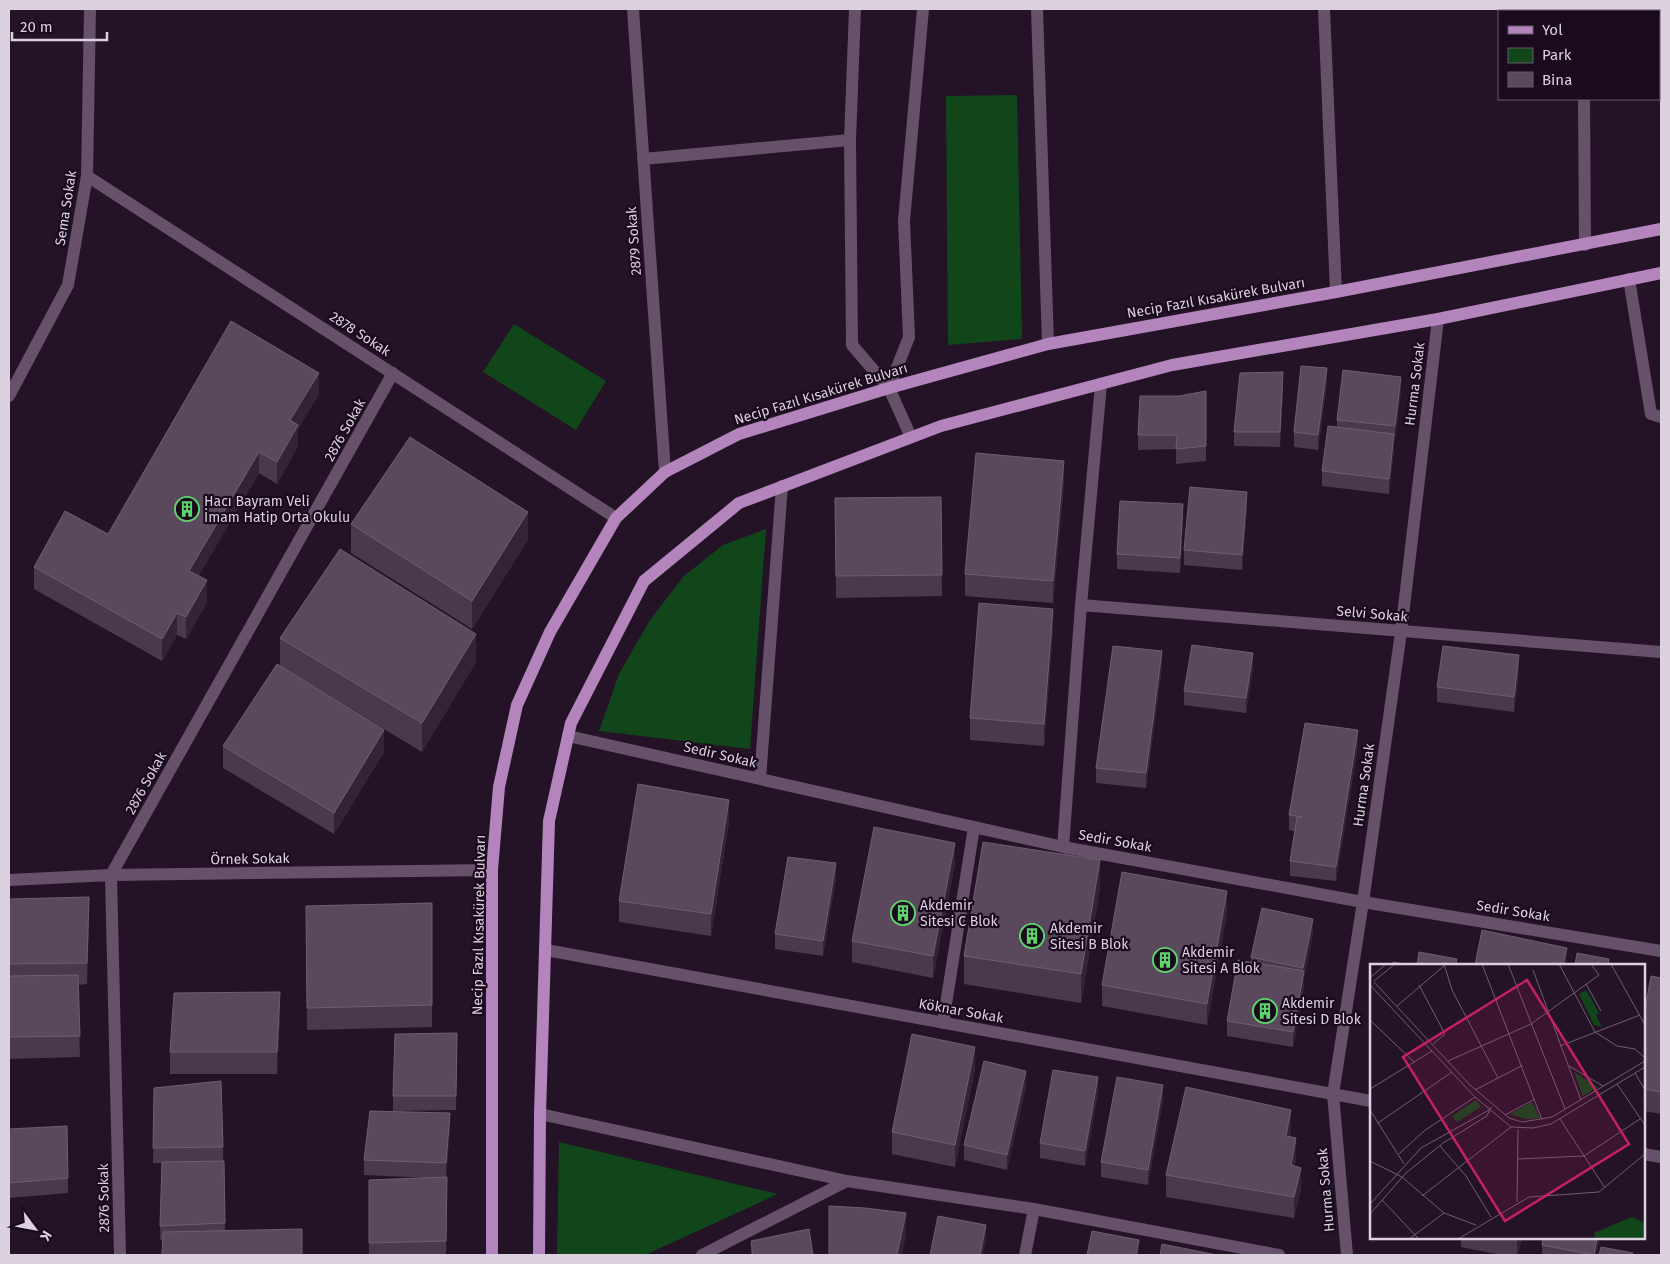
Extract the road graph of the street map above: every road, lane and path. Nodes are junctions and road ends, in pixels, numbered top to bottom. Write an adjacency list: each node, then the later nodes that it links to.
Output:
1 (90, 9): 10 (street, Sema Sokak)
2 (633, 9): 9 (street, 2879 Sokak)
3 (856, 9): 8 (street)
4 (923, 9): 20 (street)
5 (1037, 9): 17 (street)
6 (1324, 9): 15 (street)
7 (1584, 100): 12 (street)
8 (850, 140): 9 (street); 20 (street)
9 (643, 159): 24 (street, 2879 Sokak)
10 (87, 176): 18 (street, 2878 Sokak); 21 (street, Sema Sokak)
11 (1661, 229): 12 (main road, Necip Fazıl Kısakürek Bulvarı)
12 (1585, 245): 15 (main road, Necip Fazıl Kısakürek Bulvarı)
13 (1661, 272): 14 (main road)
14 (1628, 279): 16 (main road); 22 (street)
15 (1336, 292): 17 (main road, Necip Fazıl Kısakürek Bulvarı)
16 (1438, 319): 19 (main road); 28 (street, Hurma Sokak)
17 (1048, 344): 20 (main road, Necip Fazıl Kısakürek Bulvarı)
18 (393, 374): 26 (street, 2878 Sokak); 35 (street, 2876 Sokak)
19 (1101, 384): 23 (main road); 27 (street)
20 (889, 388): 23 (street); 24 (main road, Necip Fazıl Kısakürek Bulvarı)
21 (9, 396)
22 (1661, 416)
23 (911, 437): 25 (main road)
24 (664, 472): 26 (main road, Necip Fazıl Kısakürek Bulvarı)
25 (782, 486): 30 (main road); 31 (street)
26 (616, 518): 34 (main road, Necip Fazıl Kısakürek Bulvarı)
27 (1081, 605): 28 (street, Selvi Sokak); 33 (street)
28 (1401, 632): 29 (street, Selvi Sokak); 37 (street, Hurma Sokak)
29 (1661, 652)
30 (568, 736): 31 (street, Sedir Sokak); 38 (main road)
31 (760, 779): 32 (street, Sedir Sokak)
32 (974, 827): 33 (street, Sedir Sokak); 40 (street)
33 (1063, 847): 37 (street, Sedir Sokak)
34 (492, 870): 35 (street, Örnek Sokak); 49 (main road, Necip Fazıl Kısakürek Bulvarı)
35 (111, 876): 36 (street, Örnek Sokak); 48 (street, 2876 Sokak)
36 (9, 880)
37 (1363, 902): 39 (street, Sedir Sokak); 41 (street, Hurma Sokak)
38 (546, 950): 40 (street, Köknar Sokak); 43 (main road)
39 (1661, 951)
40 (943, 1023): 41 (street, Köknar Sokak)
41 (1334, 1094): 42 (street, Köknar Sokak); 54 (street, Hurma Sokak)
42 (1370, 1101)
43 (540, 1114): 46 (street); 50 (main road)
44 (1645, 1154): 45 (street)
45 (1661, 1157)
46 (847, 1181): 47 (street); 51 (street)
47 (1034, 1209): 52 (street); 53 (street)
48 (120, 1255)
49 (492, 1255)
50 (539, 1255)
51 (702, 1255)
52 (1025, 1255)
53 (1279, 1255)
54 (1347, 1255)

